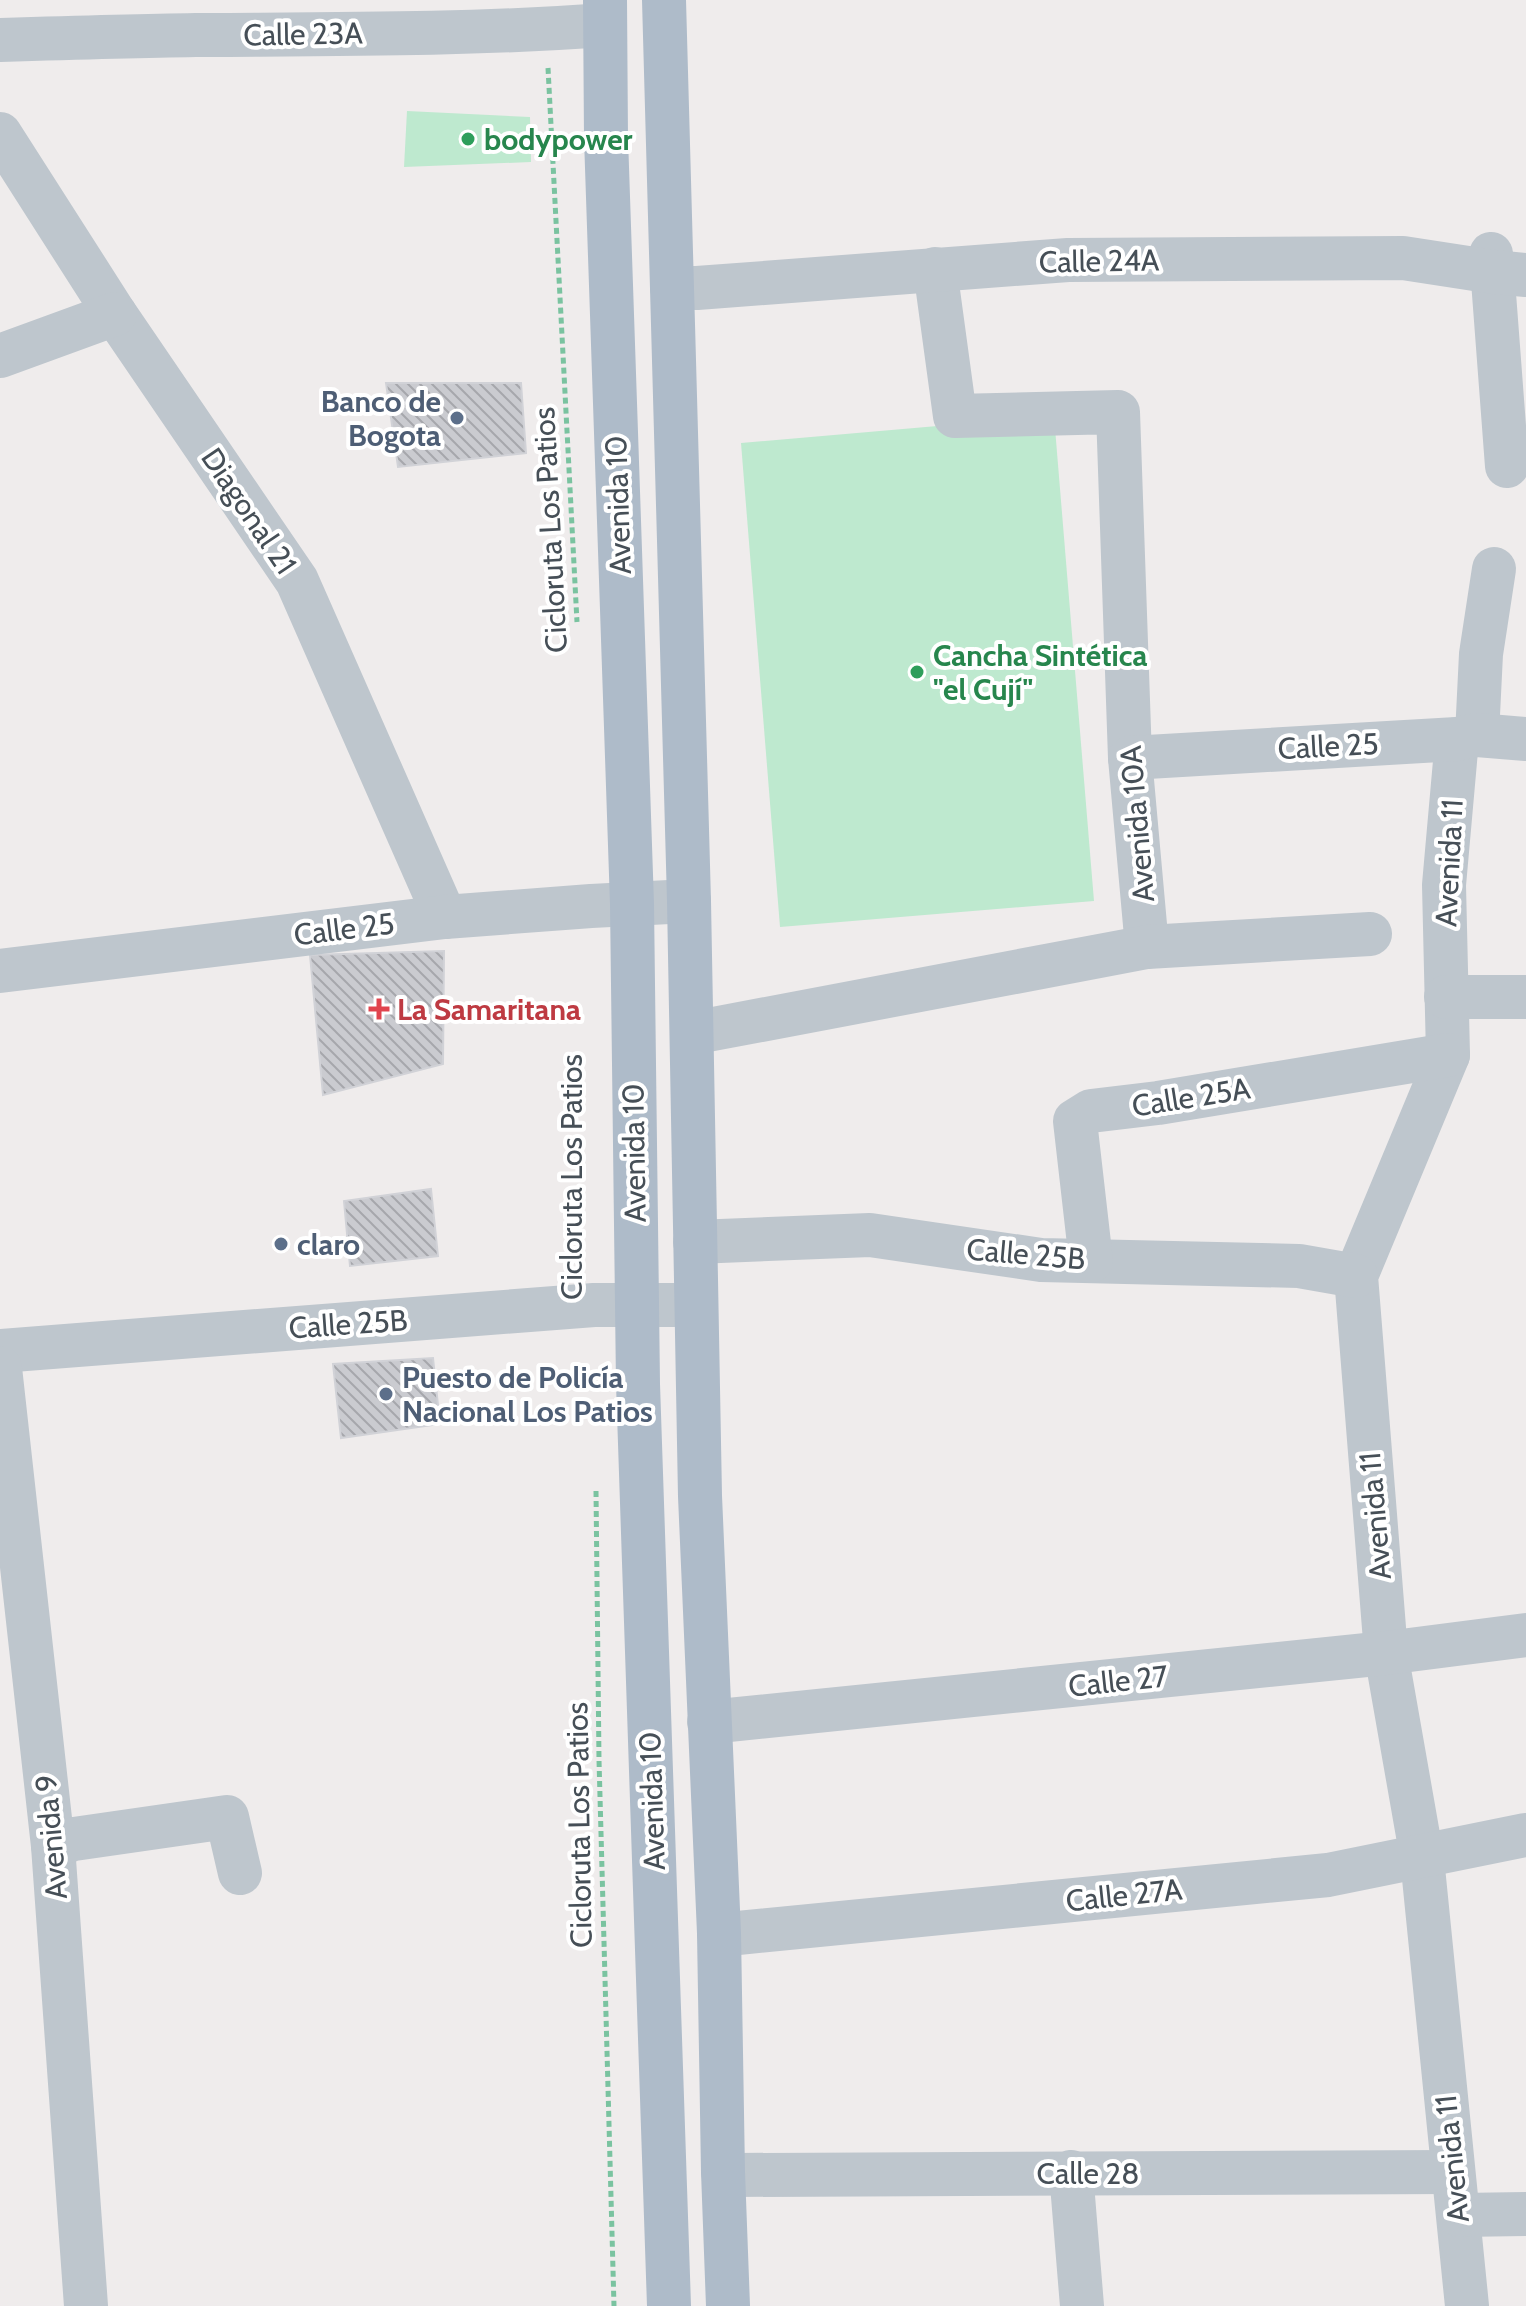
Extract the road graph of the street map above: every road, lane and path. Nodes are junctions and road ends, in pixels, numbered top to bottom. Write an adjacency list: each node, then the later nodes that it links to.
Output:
1 (664, 0): 8 (main road, Avenida 10)
2 (605, 12): 3 (street, Calle 23A); 18 (main road, Avenida 10)
3 (545, 29): 4 (street, Calle 23A); 13 (path, Cicloruta Los Patios)
4 (0, 40)
5 (0, 134): 9 (street, Diagonal 21)
6 (1509, 263): 7 (street, Calle 24A); 11 (street)
7 (935, 269): 8 (street, Calle 24A); 16 (street, Avenida 10A)
8 (672, 288): 17 (main road, Avenida 10)
9 (115, 314): 10 (street); 19 (street, Diagonal 21)
10 (0, 356)
11 (1507, 466)
12 (1494, 569): 14 (street, Avenida 11)
13 (577, 636)
14 (1467, 737): 15 (street, Calle 25); 16 (street, Calle 25); 23 (street, Avenida 11)
15 (1526, 739)
16 (1130, 758): 21 (street, Avenida 10A)
17 (689, 901): 18 (street, Calle 25); 25 (main road, Avenida 10)
18 (632, 904): 19 (street, Calle 25); 30 (main road, Avenida 10)
19 (445, 917): 22 (street, Calle 25)
20 (1370, 934): 21 (street)
21 (1147, 947): 25 (street)
22 (0, 971)
23 (1446, 997): 24 (street); 26 (street, Avenida 11)
24 (1526, 997)
25 (692, 1033): 27 (main road, Avenida 10)
26 (1448, 1055): 28 (street, Calle 25A); 29 (street, Avenida 11)
27 (695, 1242): 28 (street, Calle 25B); 31 (main road, Avenida 10)
28 (1091, 1261): 29 (street, Calle 25B)
29 (1356, 1276): 37 (street, Avenida 11)
30 (636, 1304): 31 (street, Calle 25B); 32 (street, Calle 25B); 51 (main road, Avenida 10)
31 (696, 1305): 38 (main road, Avenida 10)
32 (0, 1351)
33 (0, 1368): 35 (street, Avenida 9)
34 (596, 1477): 50 (path, Cicloruta Los Patios)
35 (12, 1578): 40 (street, Avenida 9)
36 (1526, 1635): 37 (street, Calle 27)
37 (1386, 1653): 38 (street, Calle 27); 41 (street, Avenida 11)
38 (709, 1722): 43 (main road, Avenida 10)
39 (1525, 1835): 41 (street, Calle 27A)
40 (53, 1846): 42 (street); 49 (street, Avenida 9)
41 (1422, 1858): 43 (street, Calle 27A); 46 (street, Avenida 11)
42 (240, 1873)
43 (719, 1933): 44 (main road, Avenida 10)
44 (723, 2172): 45 (street, Calle 28); 52 (main road, Avenida 10)
45 (1071, 2172): 46 (street, Calle 28); 53 (street)
46 (1453, 2172): 48 (street, Avenida 11)
47 (1526, 2214): 48 (street)
48 (1459, 2215): 54 (street, Avenida 11)
49 (86, 2306)
50 (614, 2306)
51 (669, 2306)
52 (728, 2306)
53 (1082, 2306)
54 (1467, 2306)

